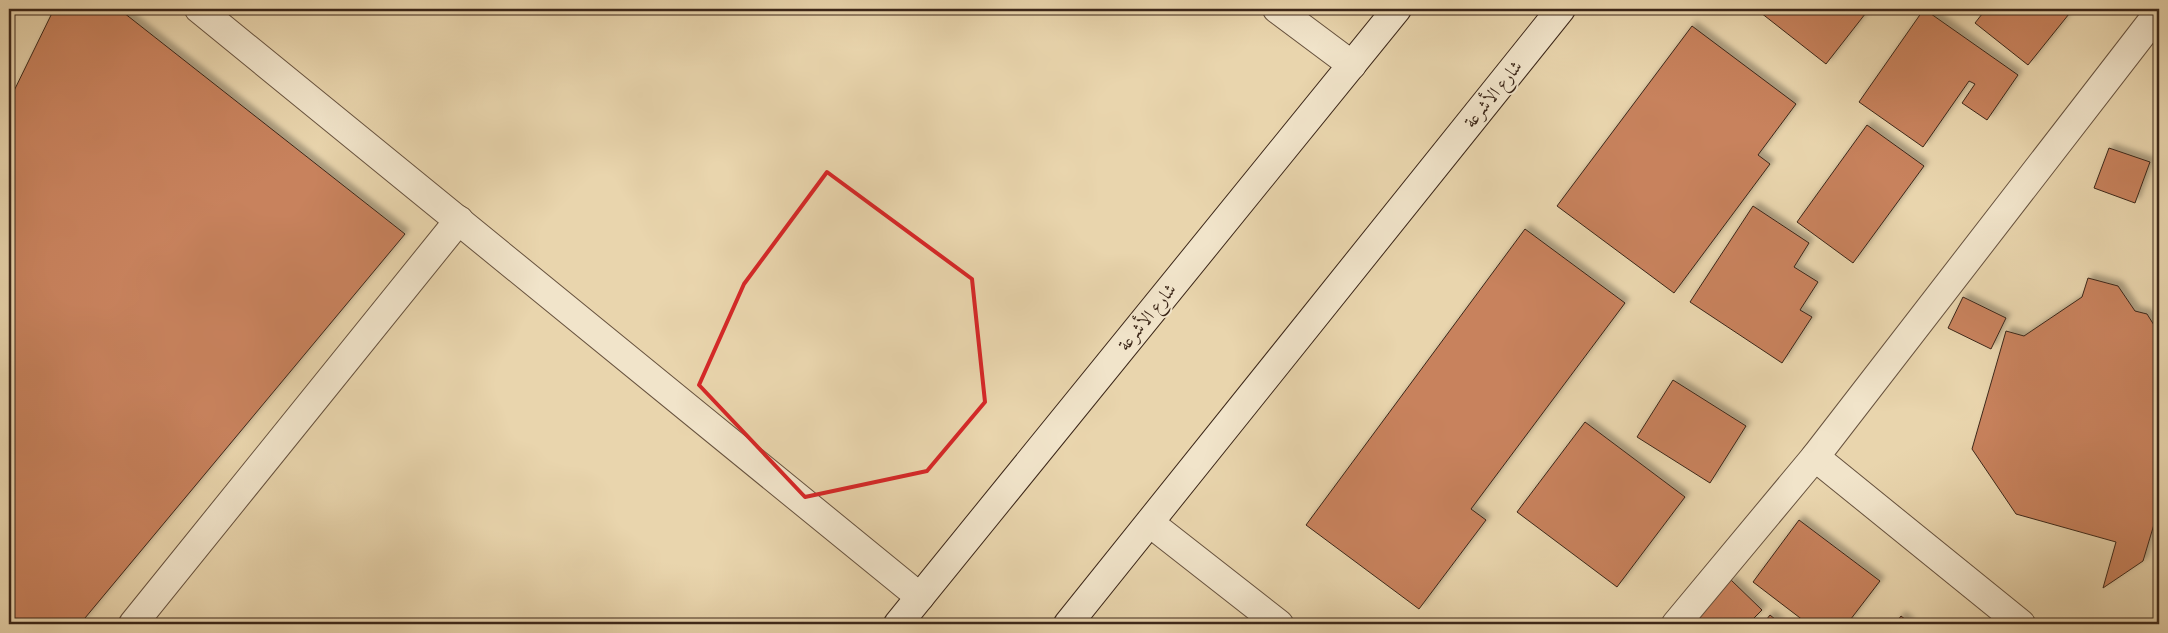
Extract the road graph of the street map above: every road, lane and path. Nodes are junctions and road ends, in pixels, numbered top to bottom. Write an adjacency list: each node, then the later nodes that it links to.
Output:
1 (199, 9): 7 (street)
2 (1277, 9): 6 (street)
3 (1397, 9): 6 (street, شارع الأشرعة)
4 (1561, 9): 9 (street, شارع الأشرعة)
5 (2159, 12): 8 (street)
6 (1352, 65): 10 (street, شارع الأشرعة)
7 (458, 220): 10 (street); 11 (street)
8 (1815, 457): 15 (street); 16 (street)
9 (1150, 523): 13 (street, شارع الأشرعة); 14 (street)
10 (920, 596): 12 (street, شارع الأشرعة)
11 (133, 624)
12 (898, 624)
13 (1068, 624)
14 (1279, 624)
15 (1676, 624)
16 (2021, 624)

